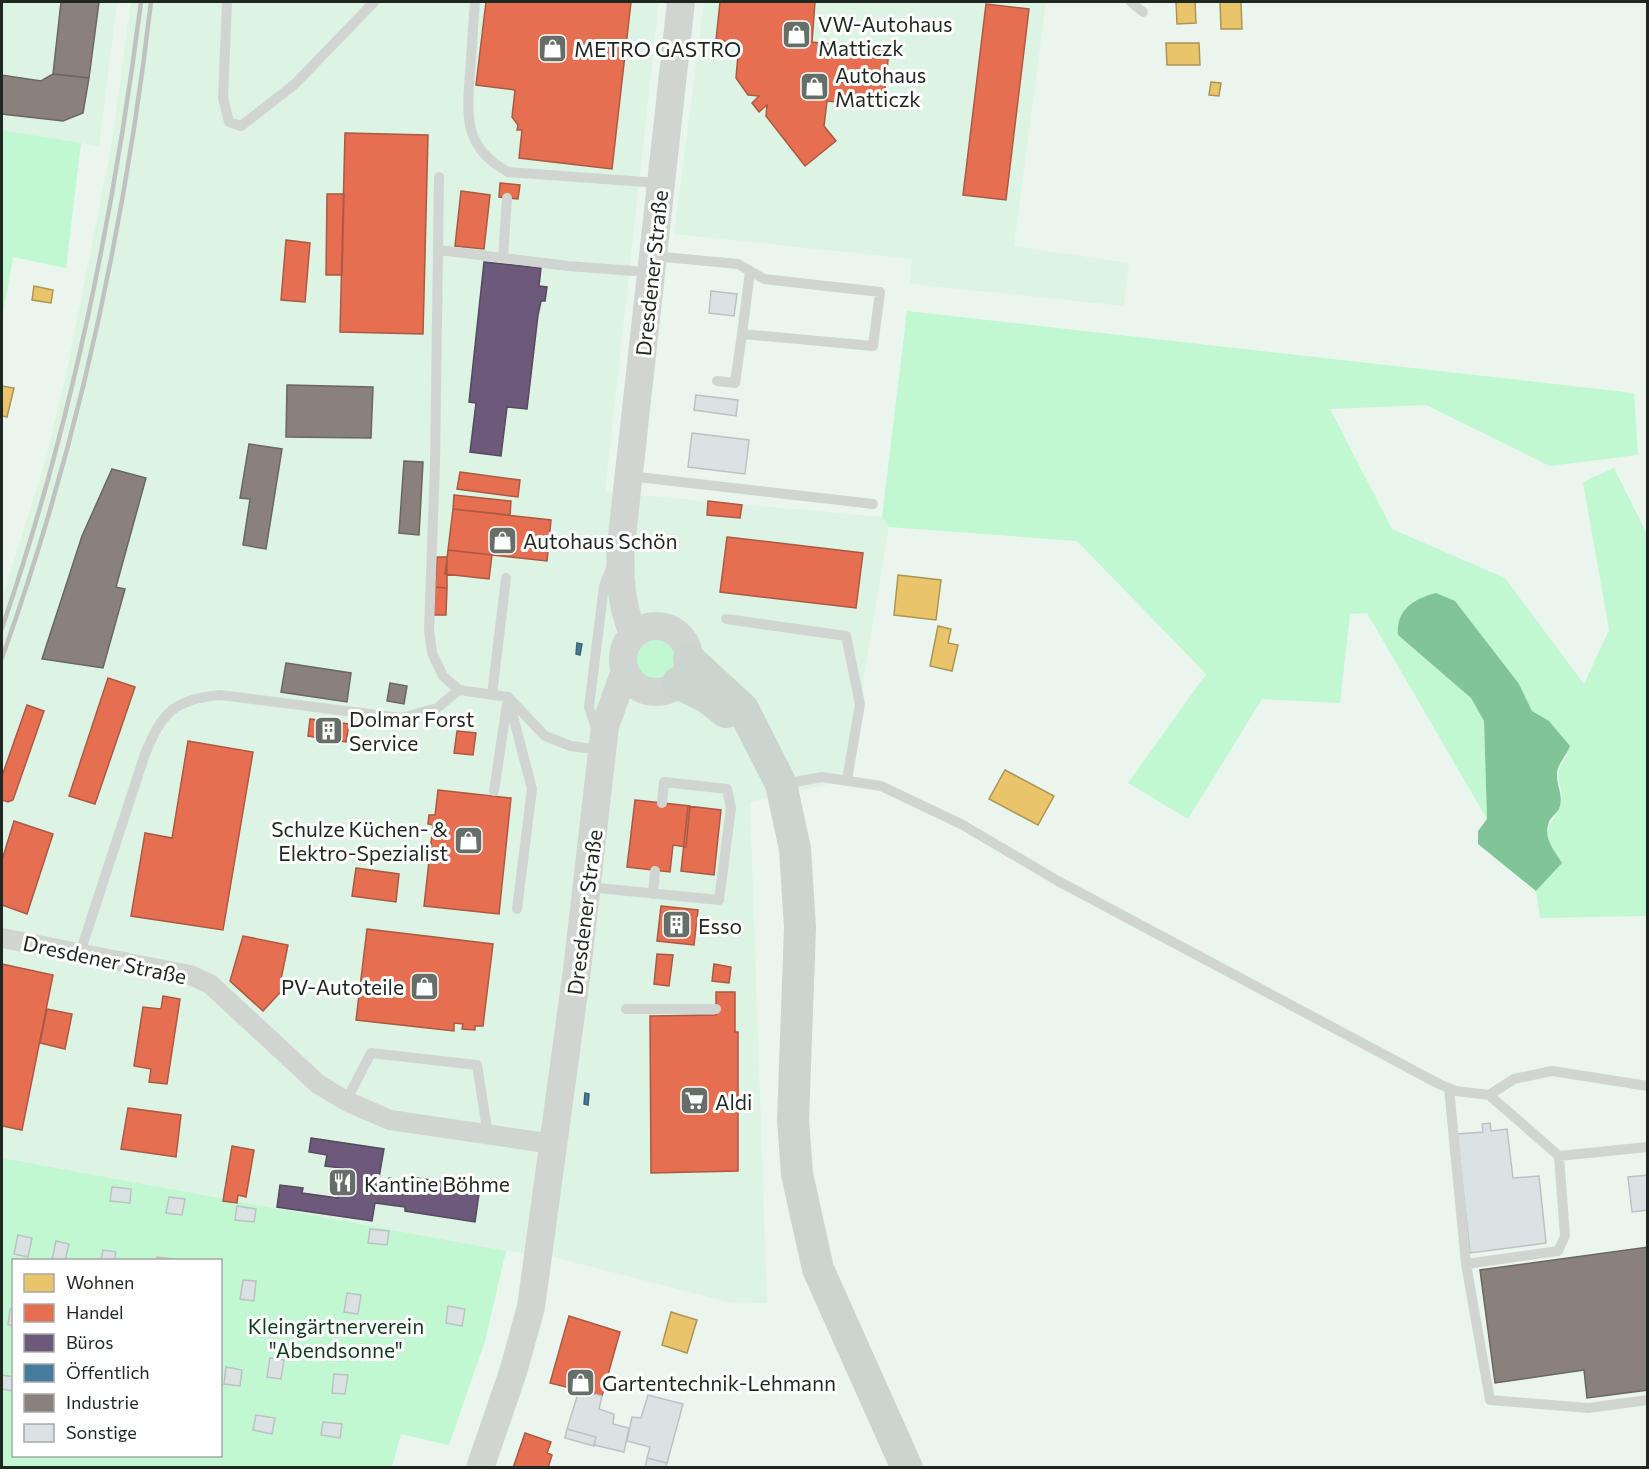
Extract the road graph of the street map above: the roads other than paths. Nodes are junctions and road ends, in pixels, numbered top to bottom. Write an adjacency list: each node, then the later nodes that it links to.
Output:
1 (227, 2): 2 (lane)
2 (374, 2)
3 (475, 2): 8 (lane)
4 (681, 2): 8 (main road, Dresdener Straße)
5 (1131, 2): 6 (lane)
6 (1143, 12)
7 (440, 177): 10 (lane)
8 (661, 183): 12 (main road, Dresdener Straße)
9 (507, 198): 11 (lane)
10 (439, 250): 11 (lane); 24 (lane)
11 (503, 258): 12 (lane)
12 (643, 263): 13 (lane); 16 (main road, Dresdener Straße)
13 (750, 271): 14 (lane); 14 (lane)
14 (742, 334): 15 (lane)
15 (717, 381)
16 (628, 476): 17 (lane); 18 (main road, Dresdener Straße)
17 (873, 504)
18 (621, 545): 21 (main road, Dresdener Straße); 27 (lane)
19 (506, 578): 25 (lane)
20 (726, 619): 28 (lane)
21 (643, 630): 22 (main road); 23 (main road, Dresdener Straße)
22 (683, 671): 23 (main road); 29 (main road)
23 (634, 680): 27 (main road, Dresdener Straße)
24 (459, 690): 25 (lane); 37 (lane)
25 (492, 695): 26 (lane)
26 (508, 697): 27 (lane); 30 (lane); 35 (lane)
27 (604, 751): 33 (main road, Dresdener Straße)
28 (847, 780): 29 (lane); 41 (lane)
29 (780, 784): 51 (main road)
30 (494, 791)
31 (662, 803): 34 (lane)
32 (655, 871): 34 (lane)
33 (588, 887): 34 (lane); 45 (main road, Dresdener Straße)
34 (653, 894)
35 (517, 909)
36 (2, 938): 37 (street, Dresdener Straße)
37 (80, 953): 43 (street, Dresdener Straße)
38 (626, 1009): 39 (lane)
39 (716, 1009)
40 (1647, 1086): 42 (lane)
41 (1449, 1088): 42 (lane); 48 (lane)
42 (1490, 1095): 47 (lane)
43 (346, 1101): 44 (street, Dresdener Straße); 44 (lane)
44 (488, 1135): 45 (street, Dresdener Straße)
45 (553, 1144): 50 (main road, Dresdener Straße)
46 (1647, 1147): 47 (lane)
47 (1559, 1156): 48 (lane)
48 (1466, 1263): 49 (lane)
49 (1647, 1400)
50 (480, 1467)
51 (907, 1467)

